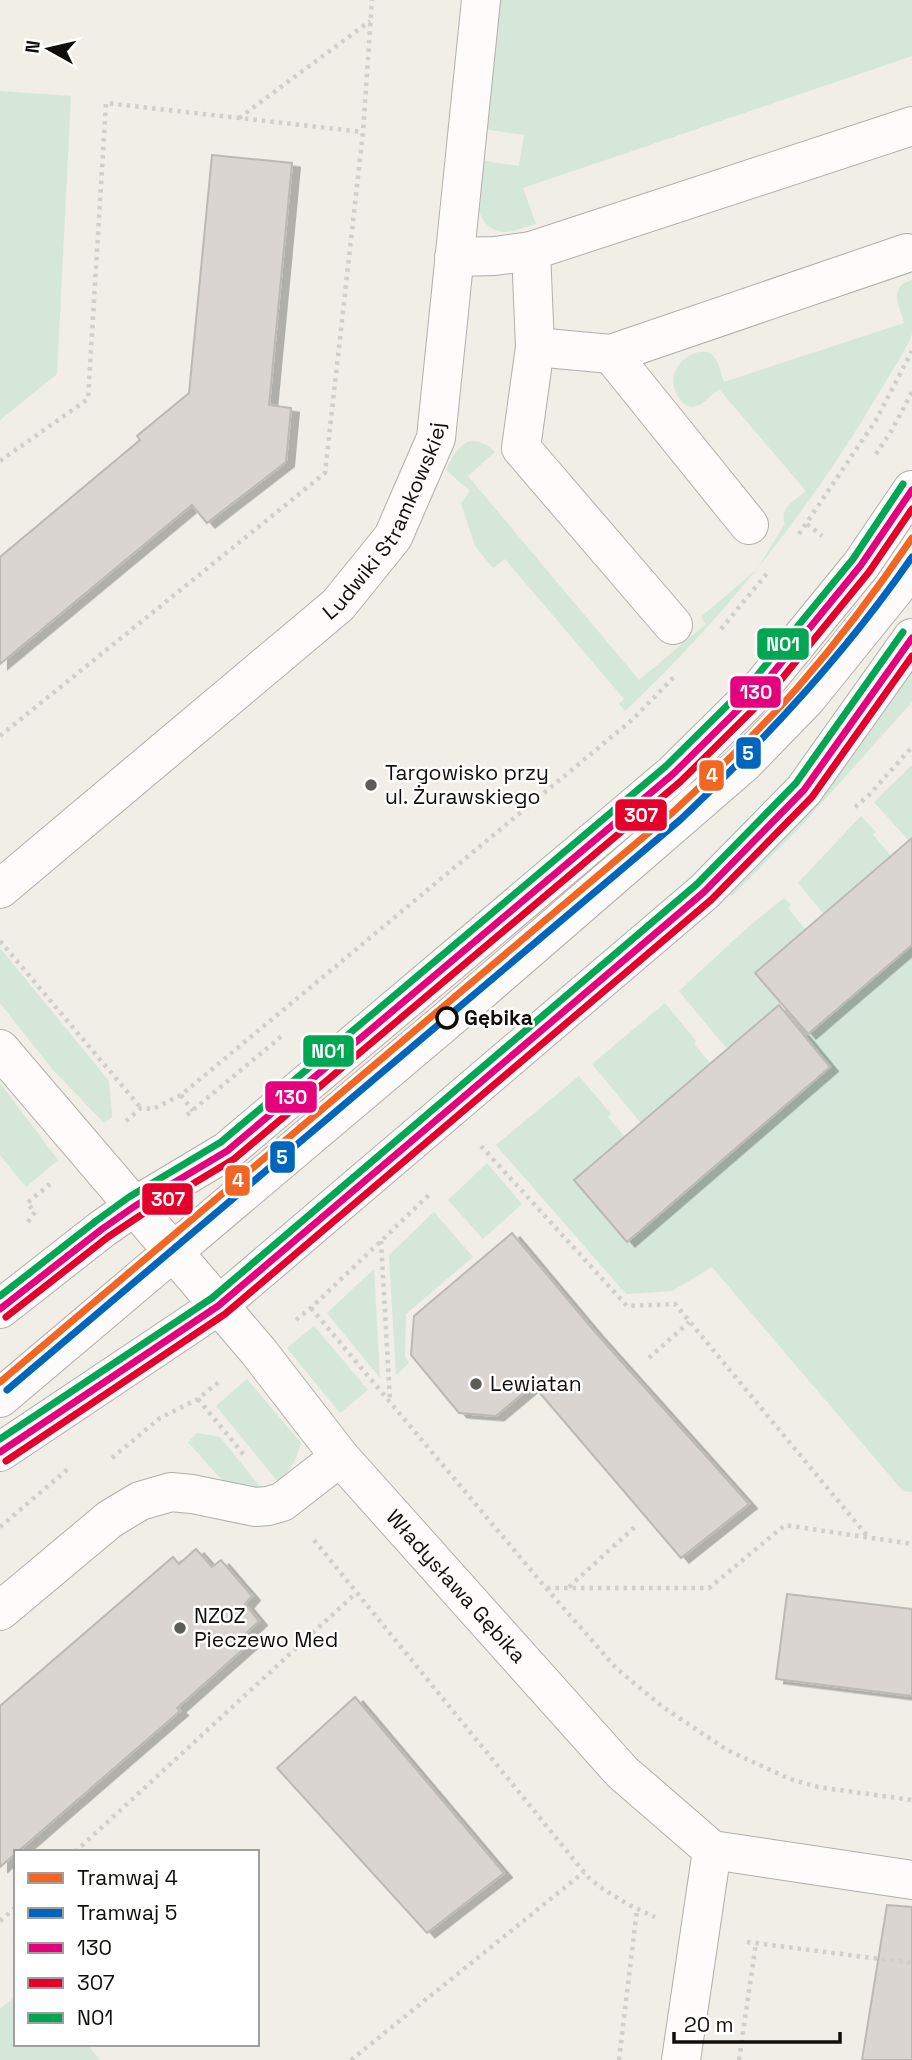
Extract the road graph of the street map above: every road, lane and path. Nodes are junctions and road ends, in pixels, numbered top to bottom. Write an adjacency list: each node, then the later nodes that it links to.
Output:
1 (372, 0): 3 (path)
2 (481, 0): 9 (street, Ludwiki Stramkowskiej)
3 (371, 21): 4 (path); 6 (path)
4 (239, 118): 6 (path); 14 (path)
5 (912, 126): 7 (street)
6 (363, 132): 27 (path)
7 (531, 251): 9 (street); 10 (street)
8 (907, 253): 12 (street)
9 (454, 257): 28 (street, Ludwiki Stramkowskiej)
10 (535, 347): 12 (street); 23 (street)
11 (912, 352): 18 (path)
12 (611, 354): 17 (street)
13 (912, 392): 15 (path)
14 (0, 460)
15 (871, 461)
16 (911, 493): 37 (street)
17 (749, 525)
18 (798, 534)
19 (822, 536): 20 (path)
20 (814, 545)
21 (912, 564): 40 (street)
22 (773, 566): 24 (path)
23 (673, 625)
24 (713, 637)
25 (912, 638): 41 (street)
26 (677, 674): 32 (path)
27 (0, 736)
28 (0, 889)
29 (0, 941): 32 (path)
30 (288, 1031): 33 (path)
31 (0, 1049): 37 (street, Władysława Gębika)
32 (141, 1108): 34 (path)
33 (184, 1116)
34 (122, 1125)
35 (481, 1146): 44 (path)
36 (57, 1178): 38 (path)
37 (135, 1206): 40 (street, Władysława Gębika); 43 (street)
38 (24, 1228)
39 (381, 1240): 48 (path)
40 (174, 1252): 41 (street, Władysława Gębika); 46 (street)
41 (218, 1306): 49 (street); 50 (street, Władysława Gębika)
42 (312, 1308): 48 (path)
43 (0, 1309)
44 (689, 1322): 45 (path); 53 (path)
45 (649, 1358)
46 (0, 1398)
47 (198, 1399): 51 (path)
48 (390, 1402): 55 (path)
49 (0, 1452)
50 (340, 1457): 51 (street); 61 (street, Władysława Gębika)
51 (282, 1502): 57 (path); 58 (street)
52 (638, 1524): 56 (path)
53 (868, 1537): 54 (path); 56 (path)
54 (912, 1544)
55 (546, 1588): 56 (path); 59 (path)
56 (568, 1588)
57 (356, 1593): 60 (path); 62 (path)
58 (0, 1611)
59 (912, 1800)
60 (77, 1850)
61 (712, 1850): 63 (street); 67 (street)
62 (584, 1872): 65 (path); 70 (path)
63 (912, 1880)
64 (14, 1909): 66 (path)
65 (637, 1909): 67 (path); 71 (path)
66 (0, 1921)
67 (699, 1936): 68 (path); 72 (street)
68 (756, 1943): 69 (path); 73 (path)
69 (912, 1963)
70 (351, 2060)
71 (619, 2060)
72 (681, 2060)
73 (739, 2060)

